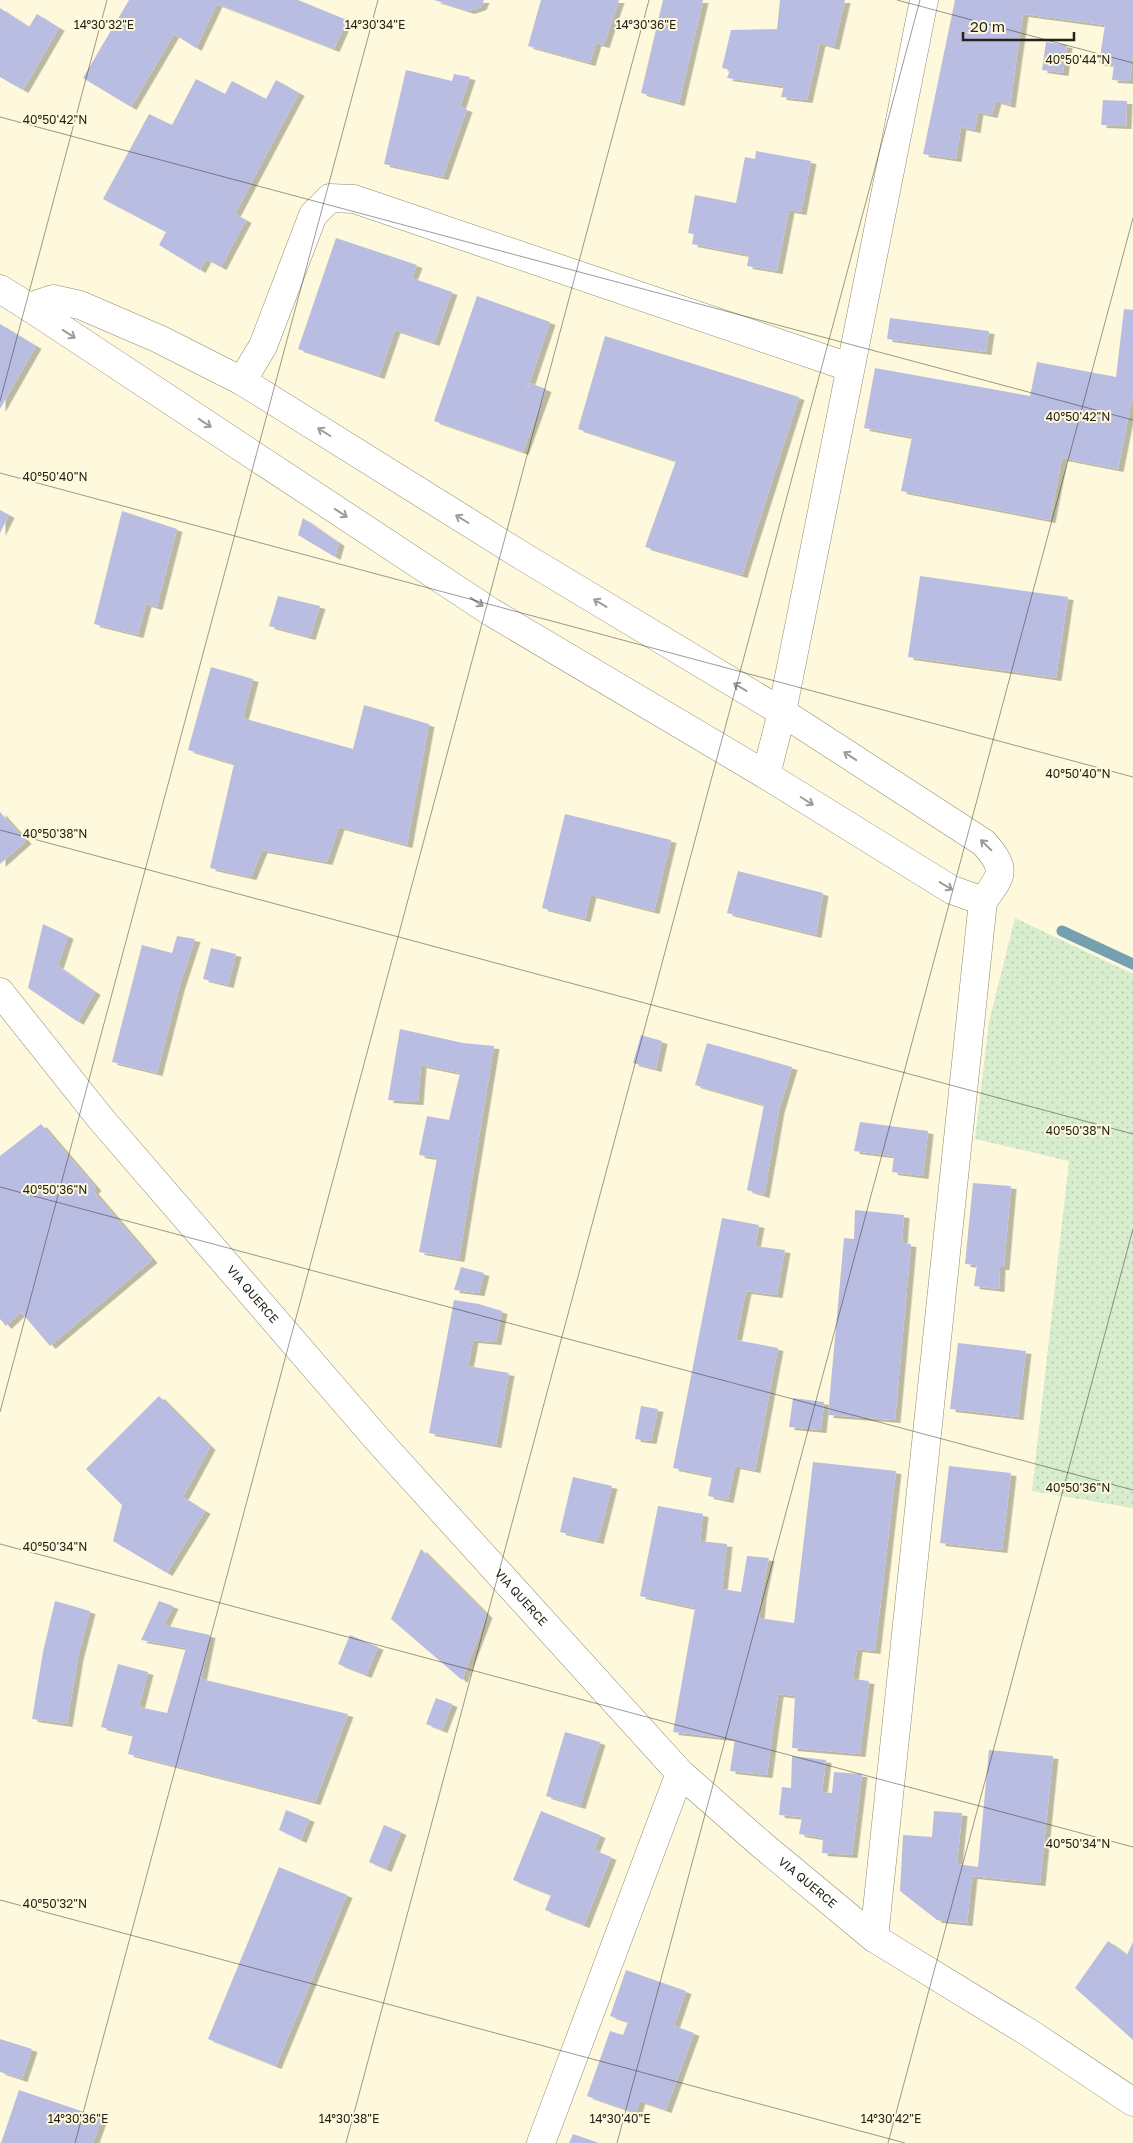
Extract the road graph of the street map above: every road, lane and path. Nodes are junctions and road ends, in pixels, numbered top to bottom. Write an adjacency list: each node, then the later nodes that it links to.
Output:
1 (924, 0): 4 (street)
2 (0, 289): 3 (street)
3 (29, 307): 5 (street); 7 (street, one-way to 7)
4 (850, 367): 5 (street); 6 (street)
5 (242, 381): 6 (street, one-way to 5)
6 (782, 712): 7 (street); 8 (street, one-way to 6)
7 (766, 775): 8 (street, one-way to 8)
8 (983, 902): 11 (street)
9 (0, 992): 10 (street, VIA QUERCE)
10 (680, 1773): 11 (street, VIA QUERCE); 13 (street)
11 (874, 1938): 12 (street, VIA QUERCE)
12 (1133, 2102)
13 (541, 2143)

